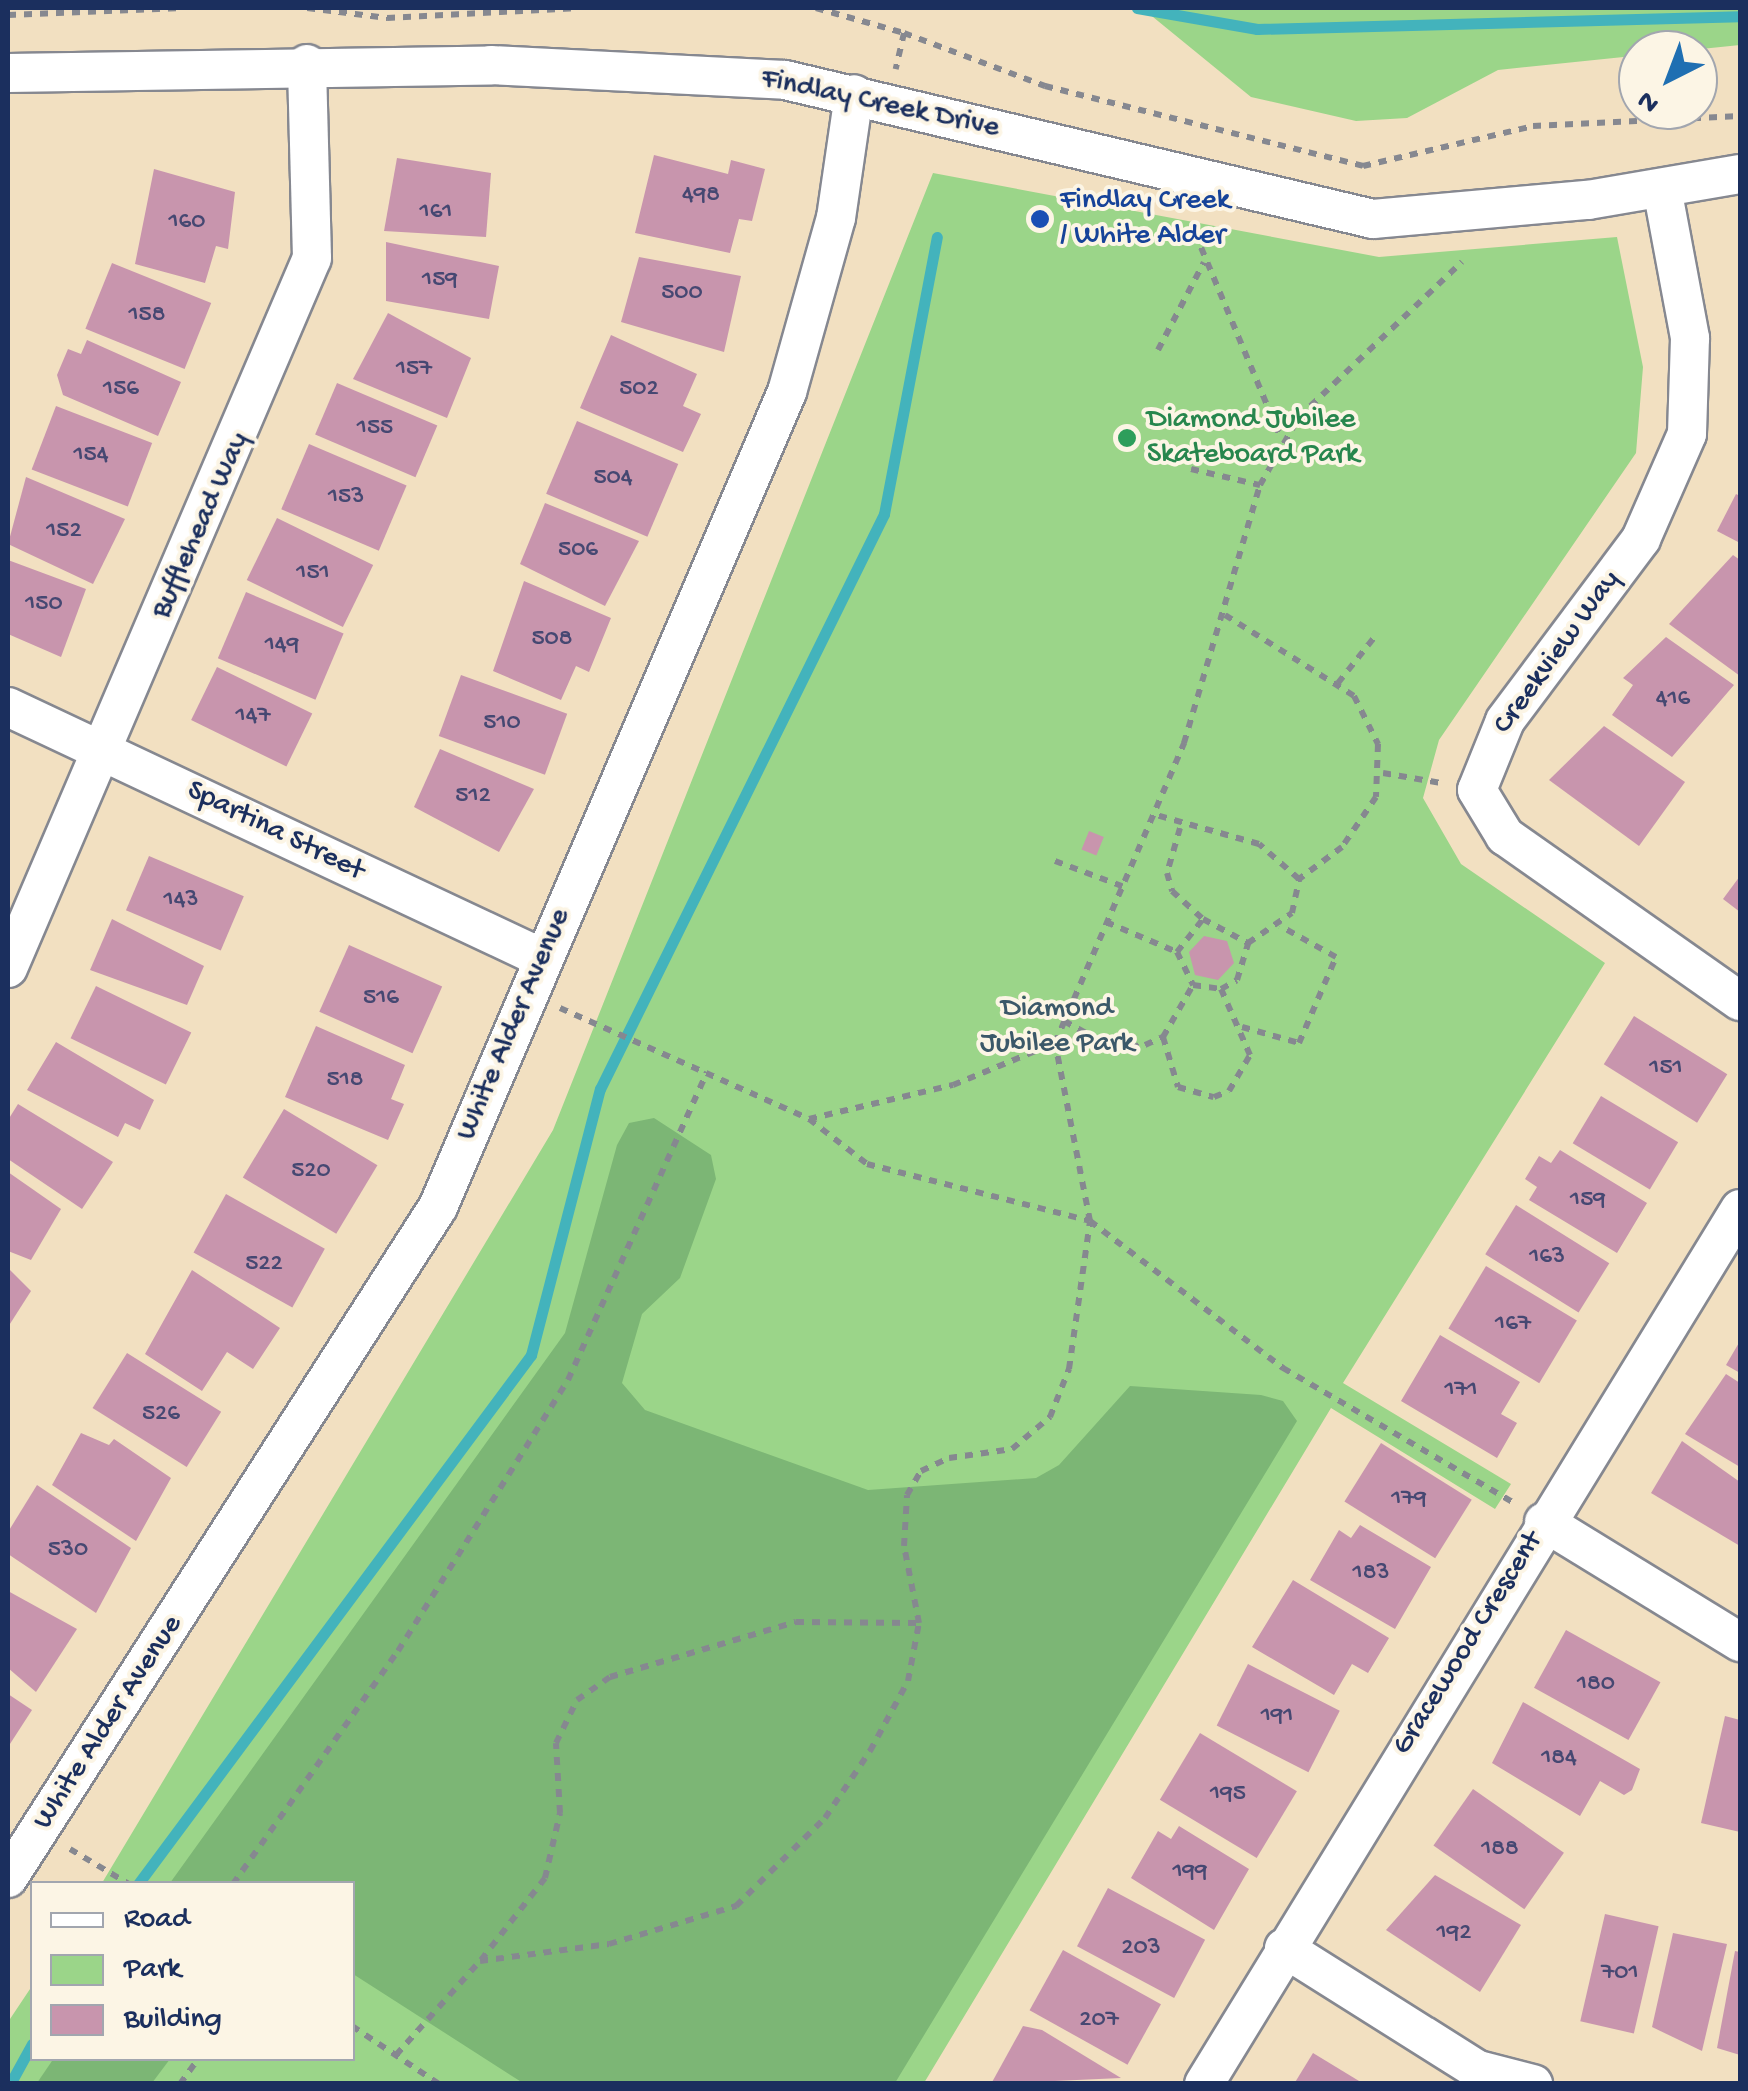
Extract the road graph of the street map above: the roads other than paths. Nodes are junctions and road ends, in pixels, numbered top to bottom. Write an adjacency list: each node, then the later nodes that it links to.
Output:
1 (307, 64): 2 (street, Findlay Creek Drive); 3 (street, Findlay Creek Drive); 7 (street, Bufflehead Way)
2 (8, 73)
3 (871, 98): 5 (street, Findlay Creek Drive); 8 (street, White Alder Avenue)
4 (1740, 174): 5 (street, Findlay Creek Drive)
5 (1662, 188): 10 (street, Creekview Way)
6 (8, 707): 7 (street, Spartina Street)
7 (107, 751): 8 (street, Spartina Street); 9 (street, Bufflehead Way)
8 (542, 958): 14 (street, White Alder Avenue)
9 (8, 968)
10 (1740, 1001)
11 (1740, 1209): 12 (street, Gracewood Crescent)
12 (1544, 1522): 13 (street); 15 (street, Gracewood Crescent)
13 (1740, 1642)
14 (8, 1878)
15 (1284, 1948): 16 (street, Gracewood Crescent); 17 (street)
16 (1204, 2084)
17 (1533, 2084)

